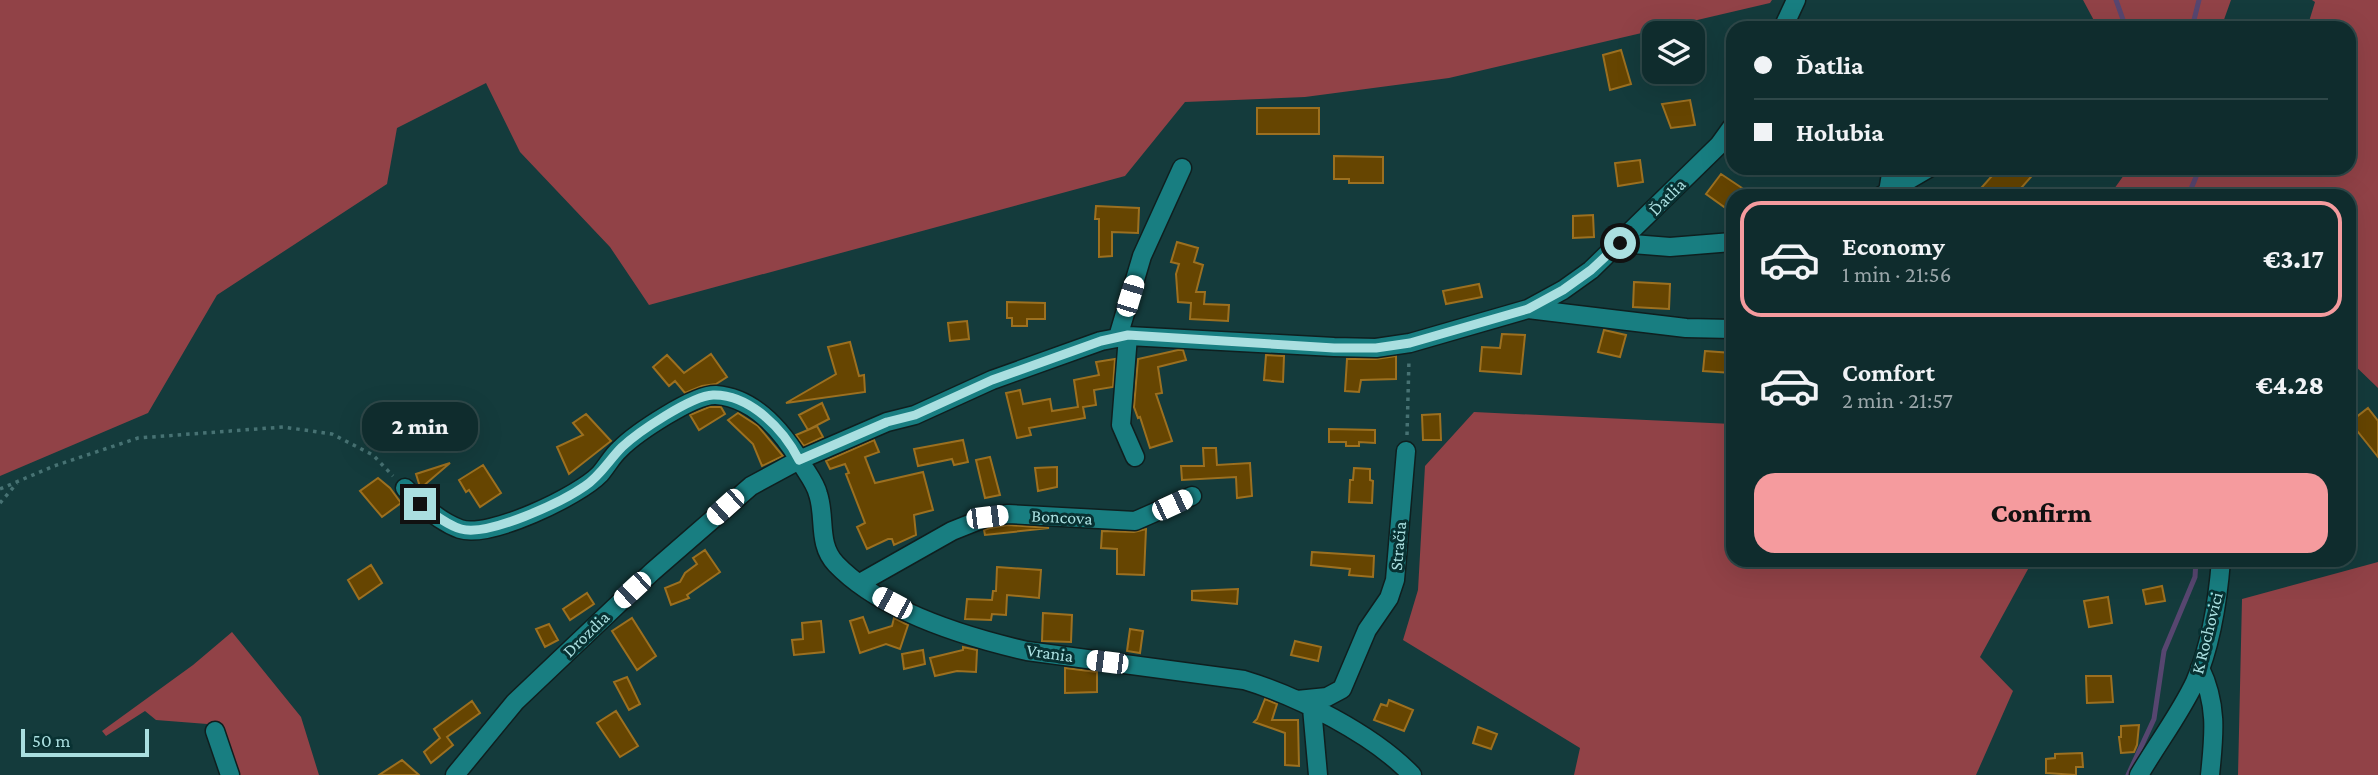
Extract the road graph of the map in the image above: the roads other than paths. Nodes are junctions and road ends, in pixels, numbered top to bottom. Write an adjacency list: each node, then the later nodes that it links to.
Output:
1 (1796, 0): 2 (street)
2 (1786, 21)
3 (1726, 136): 8 (street, Ďatlia)
4 (1182, 168): 11 (street)
5 (1918, 175): 6 (street)
6 (1896, 189)
7 (1726, 242): 8 (street)
8 (1620, 243): 9 (street, Ďatlia)
9 (1528, 309): 10 (street, Ďatlia); 11 (street, Ďatlia)
10 (1726, 329)
11 (1123, 336): 13 (street); 14 (street, Ďatlia)
12 (1406, 452): 20 (street, Stračia)
13 (1135, 457)
14 (799, 460): 15 (street, Vrania); 18 (street, Vrania); 23 (street, Drozdia)
15 (405, 488)
16 (1192, 496): 18 (street, Boncova)
17 (2220, 567): 19 (street, K Rochovici)
18 (860, 583): 20 (street, Vrania)
19 (2200, 668): 26 (street, K Rochovici); 27 (street)
20 (1304, 704): 24 (street); 25 (street, Vrania)
21 (215, 731): 22 (street)
22 (230, 775)
23 (454, 775)
24 (1318, 775)
25 (1412, 775)
26 (2139, 775)
27 (2210, 775)

